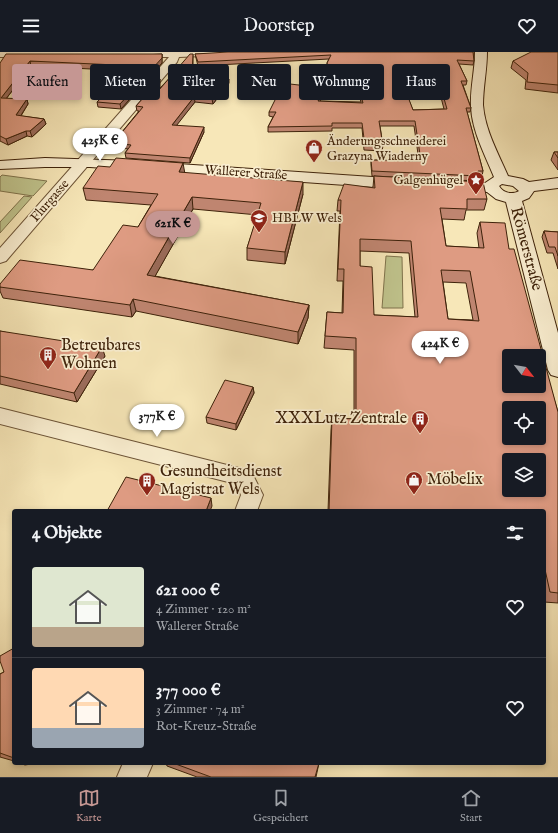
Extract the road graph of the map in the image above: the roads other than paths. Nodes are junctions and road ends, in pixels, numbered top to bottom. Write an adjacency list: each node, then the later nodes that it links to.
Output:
1 (228, 52): 4 (street)
2 (480, 52): 9 (main road)
3 (1, 53): 4 (street)
4 (176, 53): 5 (street, Flurgasse)
5 (84, 162): 6 (main road, Wallerer Straße); 8 (main road, Wallerer Straße); 12 (street, Flurgasse)
6 (0, 165)
7 (558, 183): 11 (main road)
8 (414, 184)
9 (497, 184): 10 (main road); 11 (main road)
10 (443, 185)
11 (519, 193): 13 (main road, Römerstraße)
12 (0, 258)
13 (558, 370)
14 (0, 416): 15 (street)
15 (247, 509)
16 (137, 765): 17 (street)
17 (132, 777)

